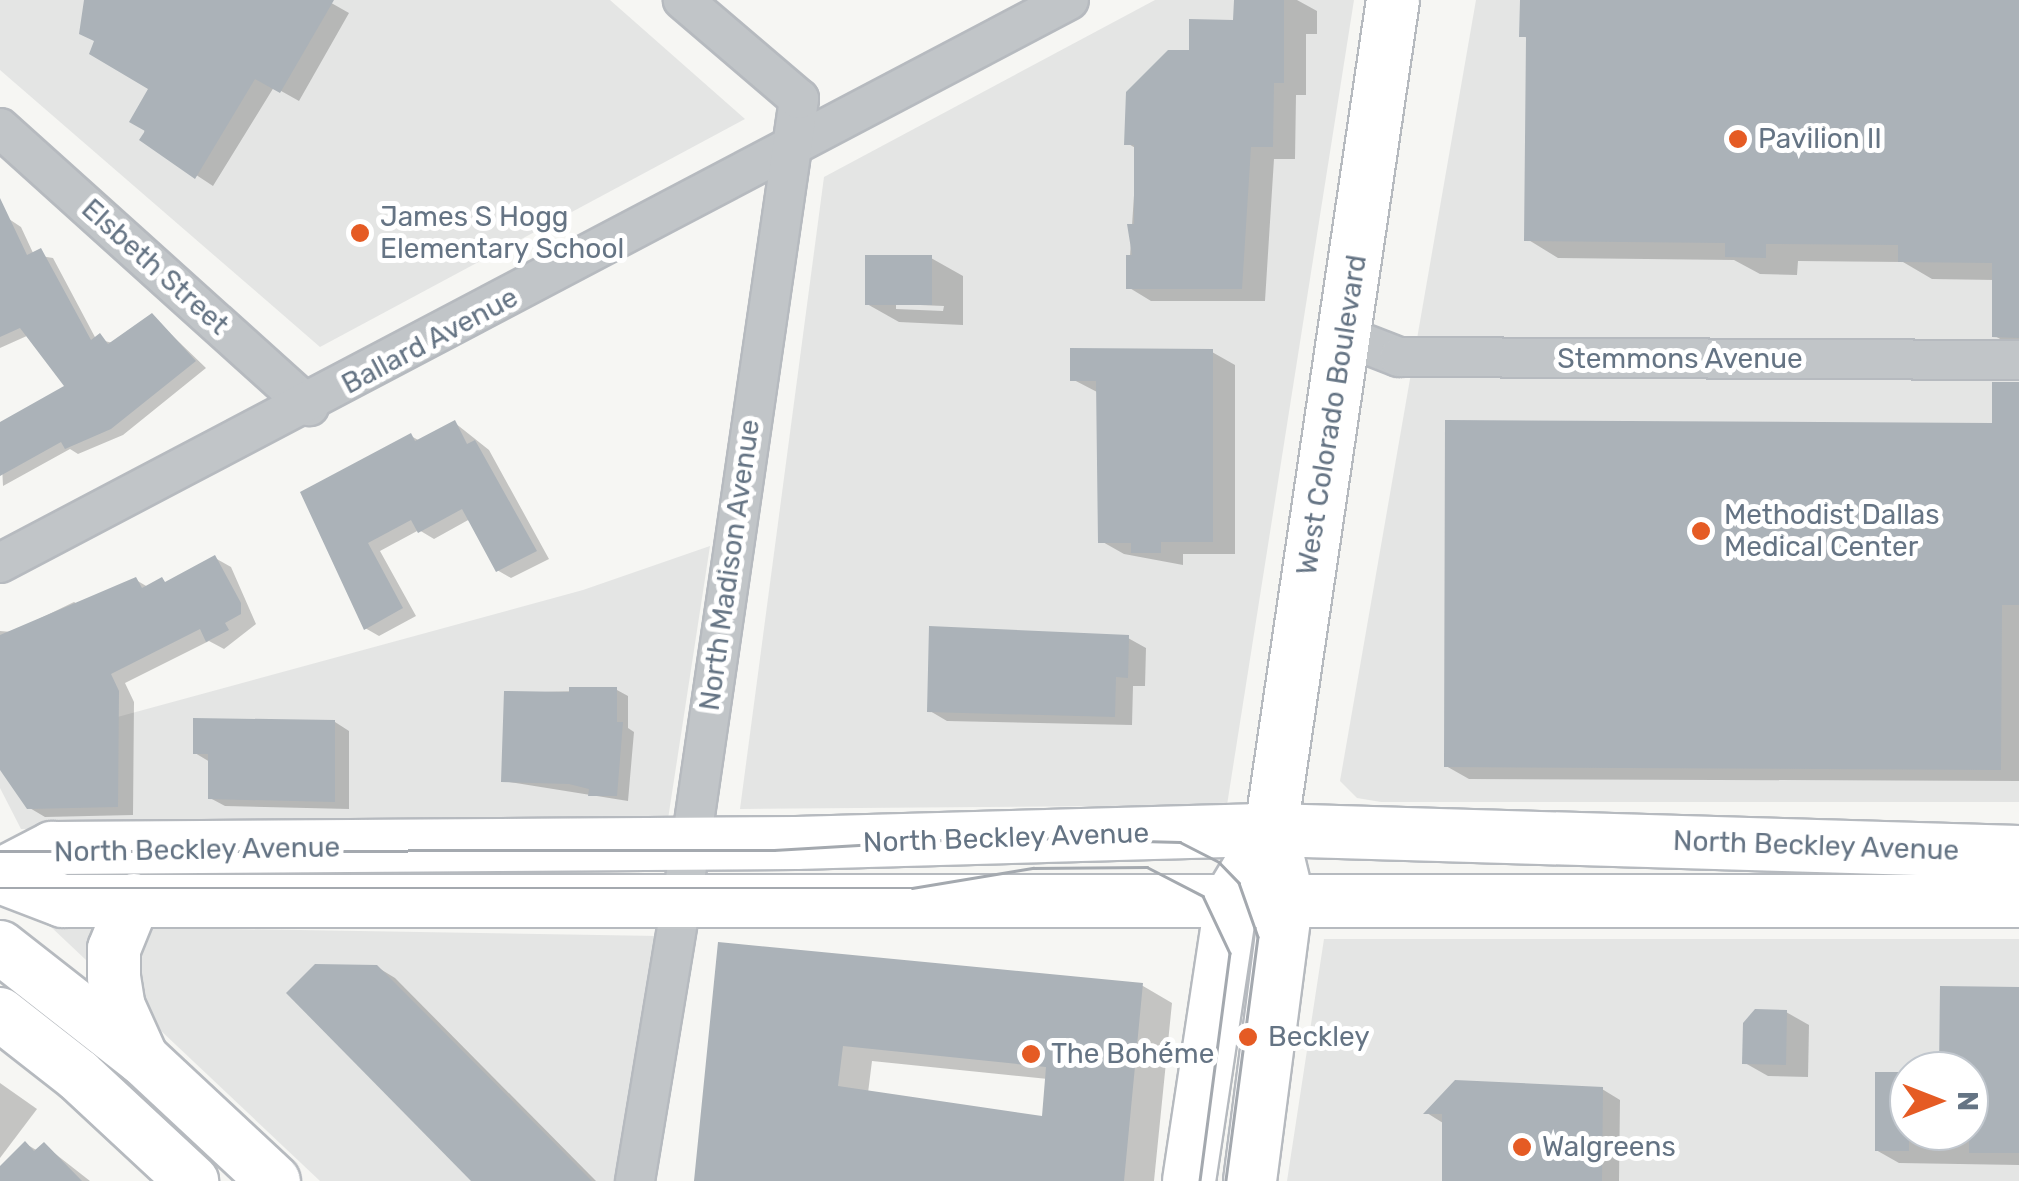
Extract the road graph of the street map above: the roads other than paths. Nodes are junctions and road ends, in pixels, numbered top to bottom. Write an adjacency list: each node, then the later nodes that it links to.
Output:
1 (684, 0): 5 (street, North Madison Avenue)
2 (1069, 0): 5 (street, Ballard Avenue)
3 (1393, 0): 6 (main road, West Colorado Boulevard)
4 (0, 128): 8 (street, Elsbeth Street)
5 (793, 146): 8 (street, Ballard Avenue); 11 (street, North Madison Avenue)
6 (1345, 336): 7 (street, Stemmons Avenue); 10 (main road, West Colorado Boulevard)
7 (2019, 360)
8 (309, 406): 9 (street, Ballard Avenue)
9 (0, 563)
10 (1271, 830): 11 (main road, North Beckley Avenue); 12 (main road, North Beckley Avenue); 14 (main road, West Colorado Boulevard); 15 (main road, West Colorado Boulevard)
11 (692, 844): 13 (main road, North Beckley Avenue); 16 (street, North Madison Avenue)
12 (2019, 852)
13 (0, 876): 17 (main road, North Beckley Avenue)
14 (1232, 896): 15 (main road, North Beckley Avenue); 16 (main road, North Beckley Avenue); 25 (main road)
15 (1287, 896): 18 (main road, North Beckley Avenue); 26 (main road)
16 (681, 898): 17 (main road, North Beckley Avenue); 24 (street, North Madison Avenue)
17 (134, 900): 21 (main road)
18 (2019, 900)
19 (0, 947): 21 (main road)
20 (0, 1014): 22 (main road)
21 (143, 1060): 23 (main road)
22 (192, 1181)
23 (274, 1181)
24 (635, 1181)
25 (1190, 1181)
26 (1250, 1181)

